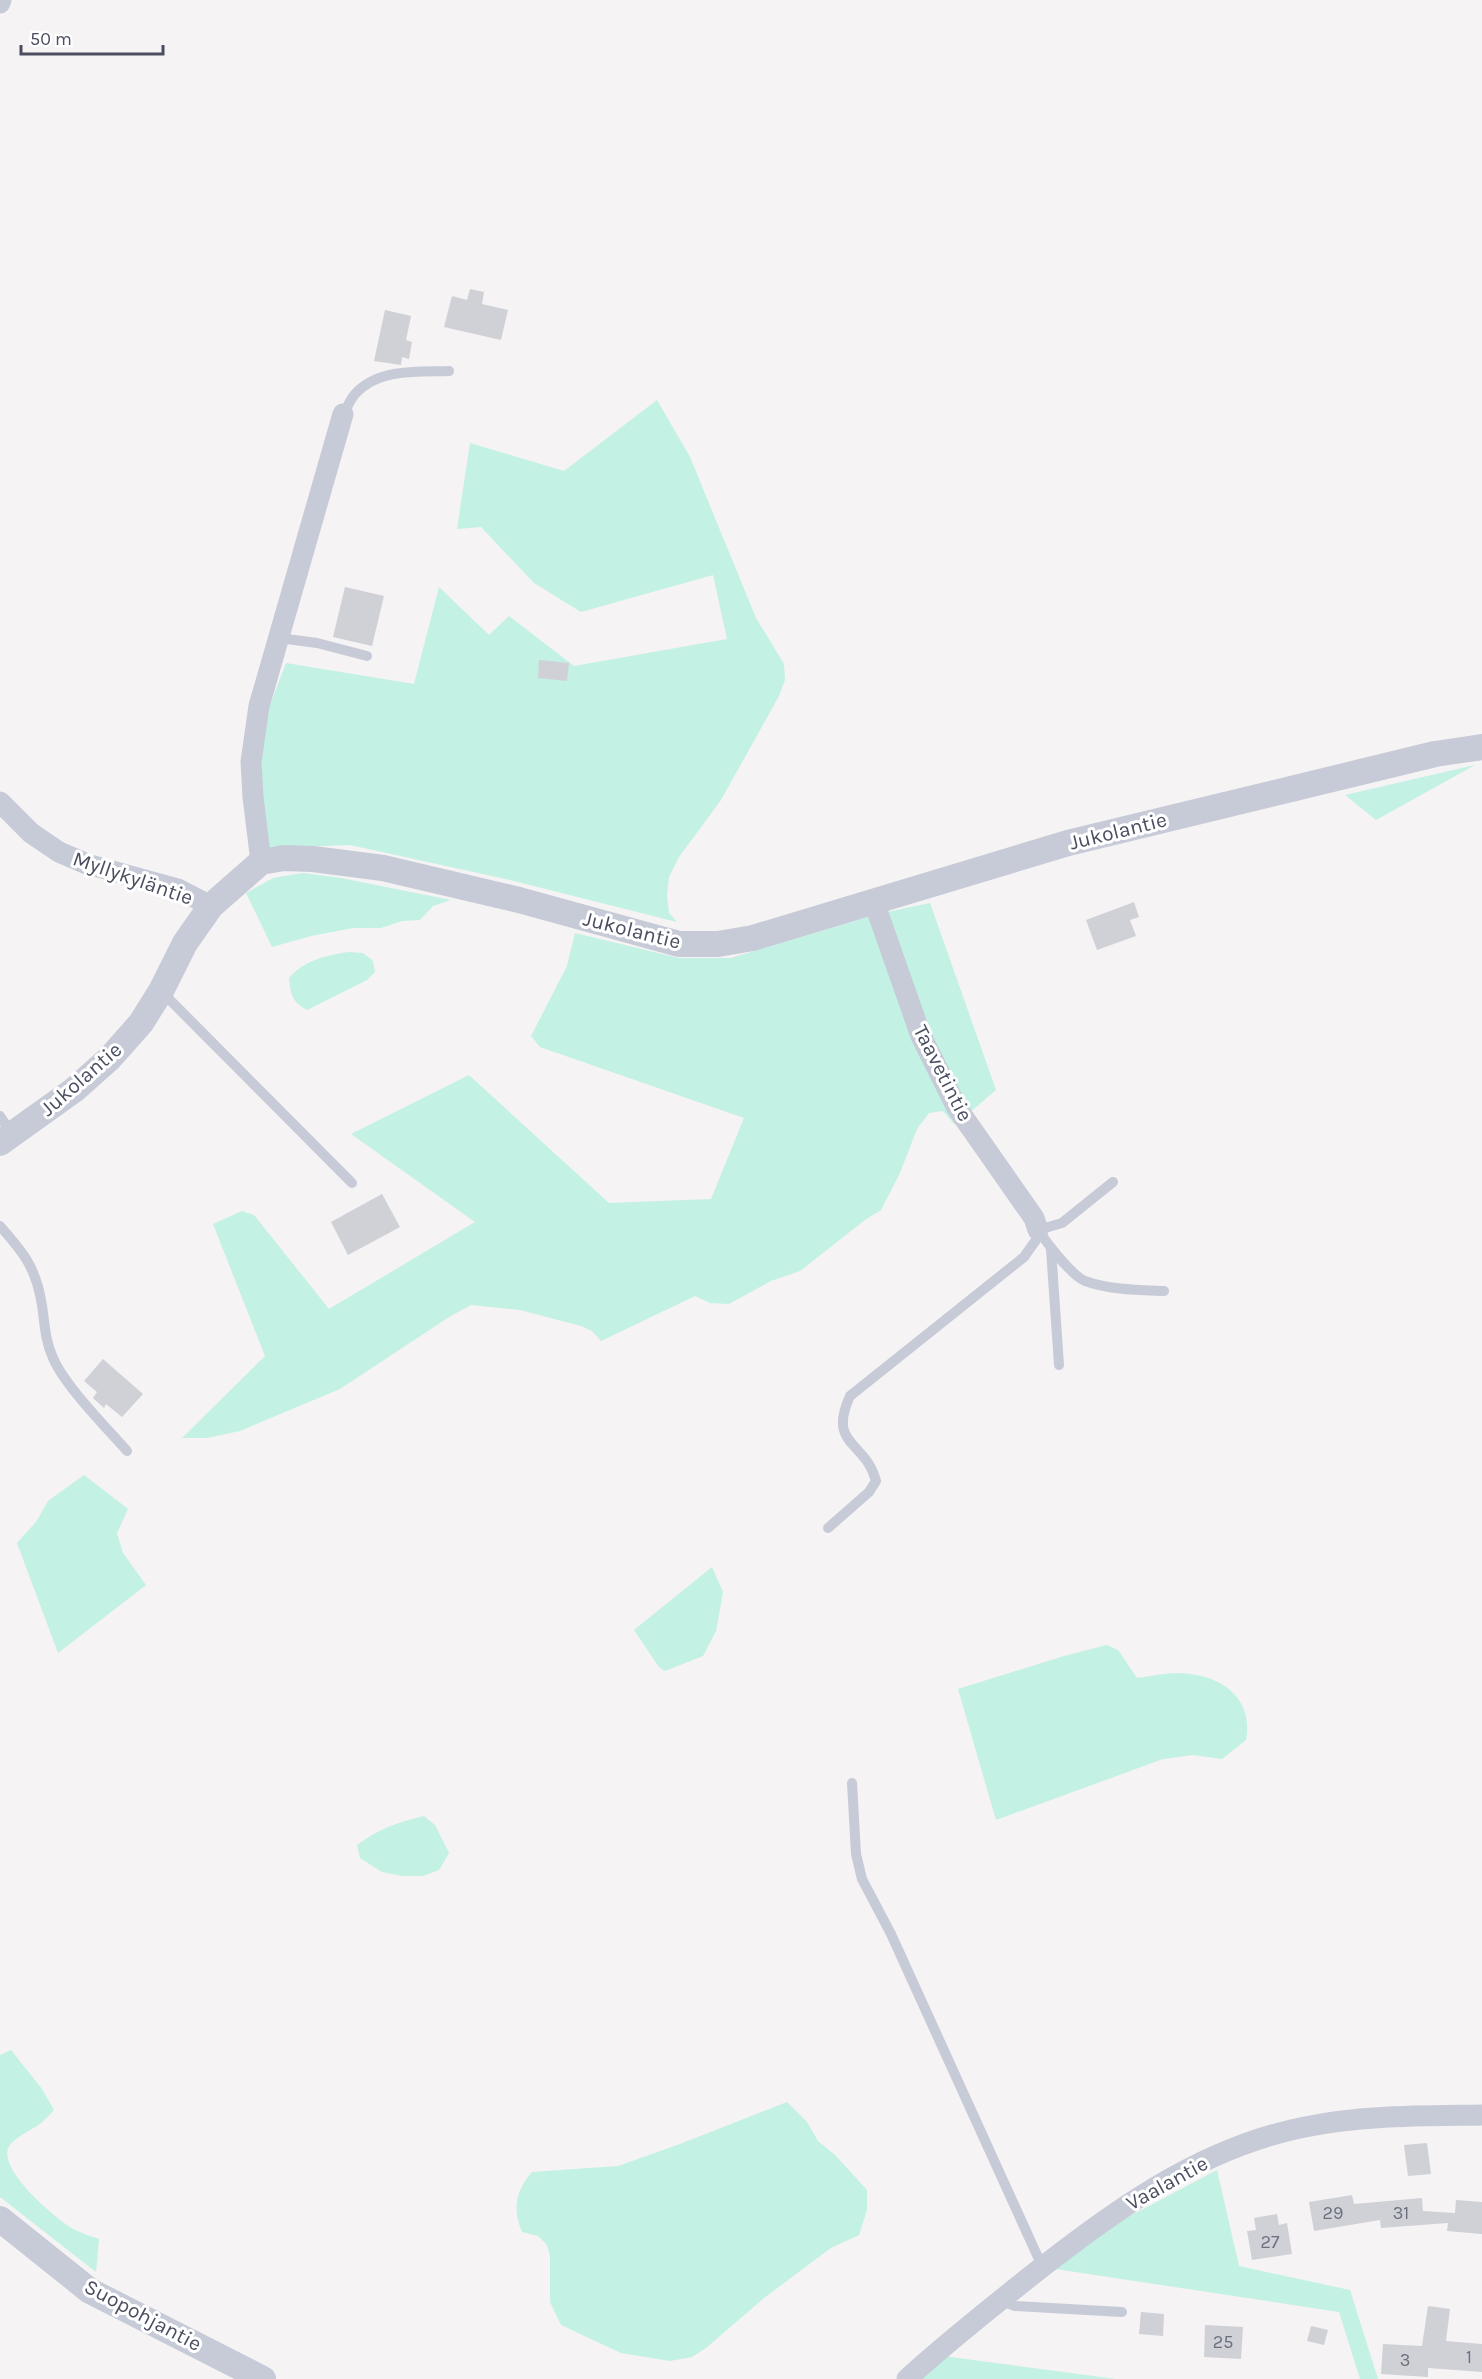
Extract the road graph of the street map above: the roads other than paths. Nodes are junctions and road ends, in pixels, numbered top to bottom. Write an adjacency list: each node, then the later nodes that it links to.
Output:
1 (449, 371): 2 (lane)
2 (343, 414): 3 (street)
3 (279, 638): 4 (lane); 7 (street)
4 (367, 656)
5 (1482, 747): 8 (street, Jukolantie)
6 (0, 802): 9 (street, Myllykyläntie)
7 (261, 862): 8 (street, Jukolantie); 9 (street, Jukolantie)
8 (874, 902): 15 (street, Taavetintie)
9 (211, 906): 10 (street, Jukolantie)
10 (161, 992): 11 (street, Jukolantie); 13 (lane)
11 (4, 1131)
12 (1113, 1182): 15 (lane)
13 (352, 1183)
14 (0, 1226): 19 (lane)
15 (1038, 1230): 16 (lane); 20 (lane)
16 (1051, 1249): 17 (lane); 18 (lane)
17 (1164, 1291)
18 (1059, 1365)
19 (127, 1451)
20 (828, 1528)
21 (852, 1783): 24 (lane)
22 (1482, 2115): 24 (street, Vaalantie)
23 (0, 2219): 27 (street, Suopohjantie)
24 (1042, 2266): 25 (street, Vaalantie)
25 (1000, 2300): 26 (lane); 28 (street, Vaalantie)
26 (1122, 2312)
27 (263, 2379)
28 (907, 2379)

